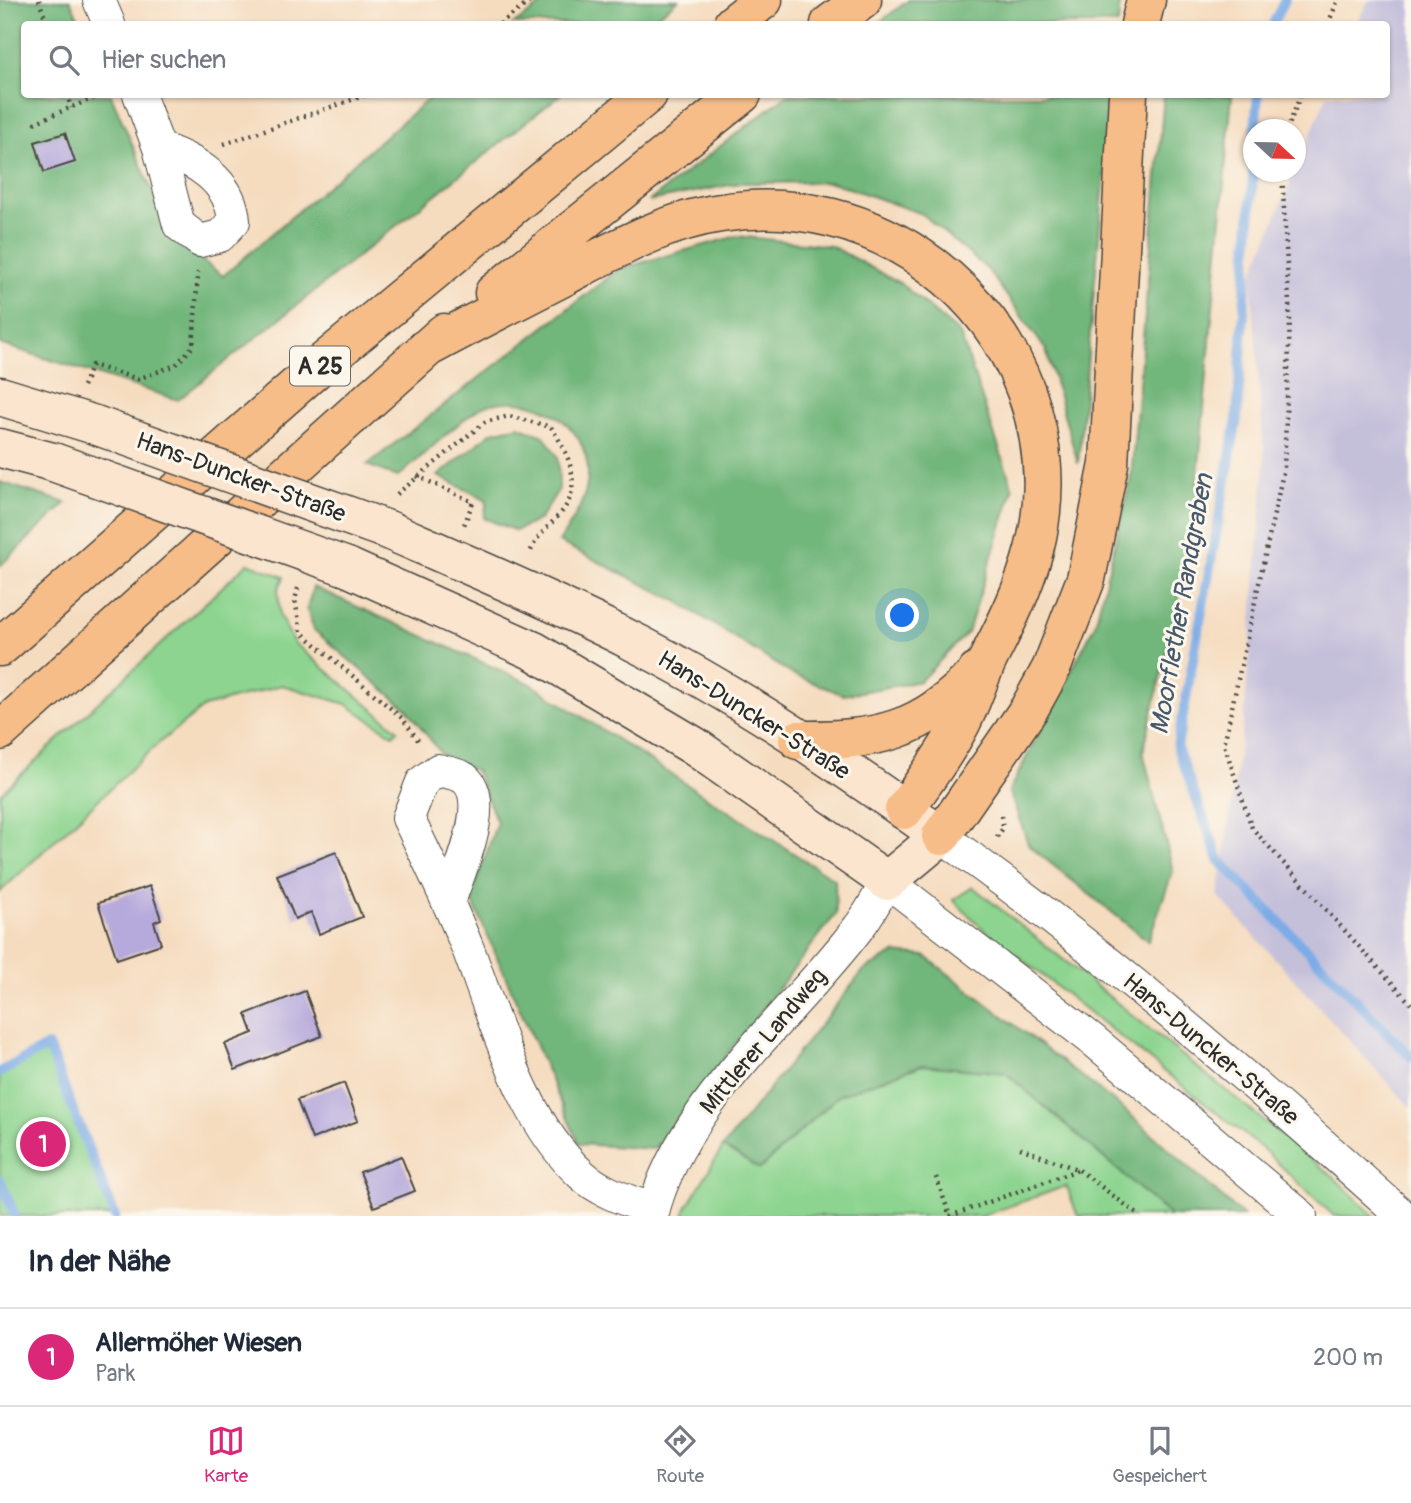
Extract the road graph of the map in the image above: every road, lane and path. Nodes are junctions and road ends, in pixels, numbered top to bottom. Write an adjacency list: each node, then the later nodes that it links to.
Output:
1 (39, 0): 8 (path)
2 (99, 0): 9 (street)
3 (532, 0): 10 (path)
4 (763, 0): 11 (highway)
5 (862, 0): 12 (highway)
6 (1146, 0): 13 (highway)
7 (1338, 0): 14 (path)
8 (46, 21)
9 (108, 21)
10 (503, 21)
11 (737, 21)
12 (834, 21)
13 (1141, 21)
14 (1329, 21)
15 (68, 98): 23 (path)
16 (94, 98): 23 (path)
17 (141, 98): 26 (street)
18 (355, 98): 26 (path)
19 (643, 98): 35 (highway, A 25)
20 (738, 98): 29 (highway, A 25)
21 (1128, 98): 40 (highway)
22 (1299, 98): 24 (path)
23 (71, 108): 25 (path)
24 (1291, 119)
25 (34, 123)
26 (172, 152)
27 (1283, 182): 43 (path)
28 (198, 282): 30 (path)
29 (425, 349): 36 (highway); 37 (highway, A 25)
30 (83, 387)
31 (0, 396): 38 (street, Hans-Duncker-Straße, bridge)
32 (0, 448): 41 (street, Hans-Duncker-Straße, bridge)
33 (417, 476): 34 (path)
34 (462, 529)
35 (0, 647)
36 (988, 660): 38 (highway); 39 (highway)
37 (0, 731)
38 (797, 740): 39 (street, Hans-Duncker-Straße)
39 (904, 810): 40 (street, Hans-Duncker-Straße); 41 (street)
40 (940, 836): 41 (street); 51 (street, Hans-Duncker-Straße)
41 (887, 881): 47 (street, Mittlerer Landweg); 50 (street, Hans-Duncker-Straße)
42 (449, 902): 47 (street, Mittlerer Landweg)
43 (1411, 1004)
44 (1020, 1148): 45 (path)
45 (1079, 1170): 48 (path); 49 (path)
46 (936, 1177): 48 (path)
47 (653, 1213)
48 (950, 1216)
49 (1140, 1216)
50 (1301, 1216)
51 (1403, 1216)

